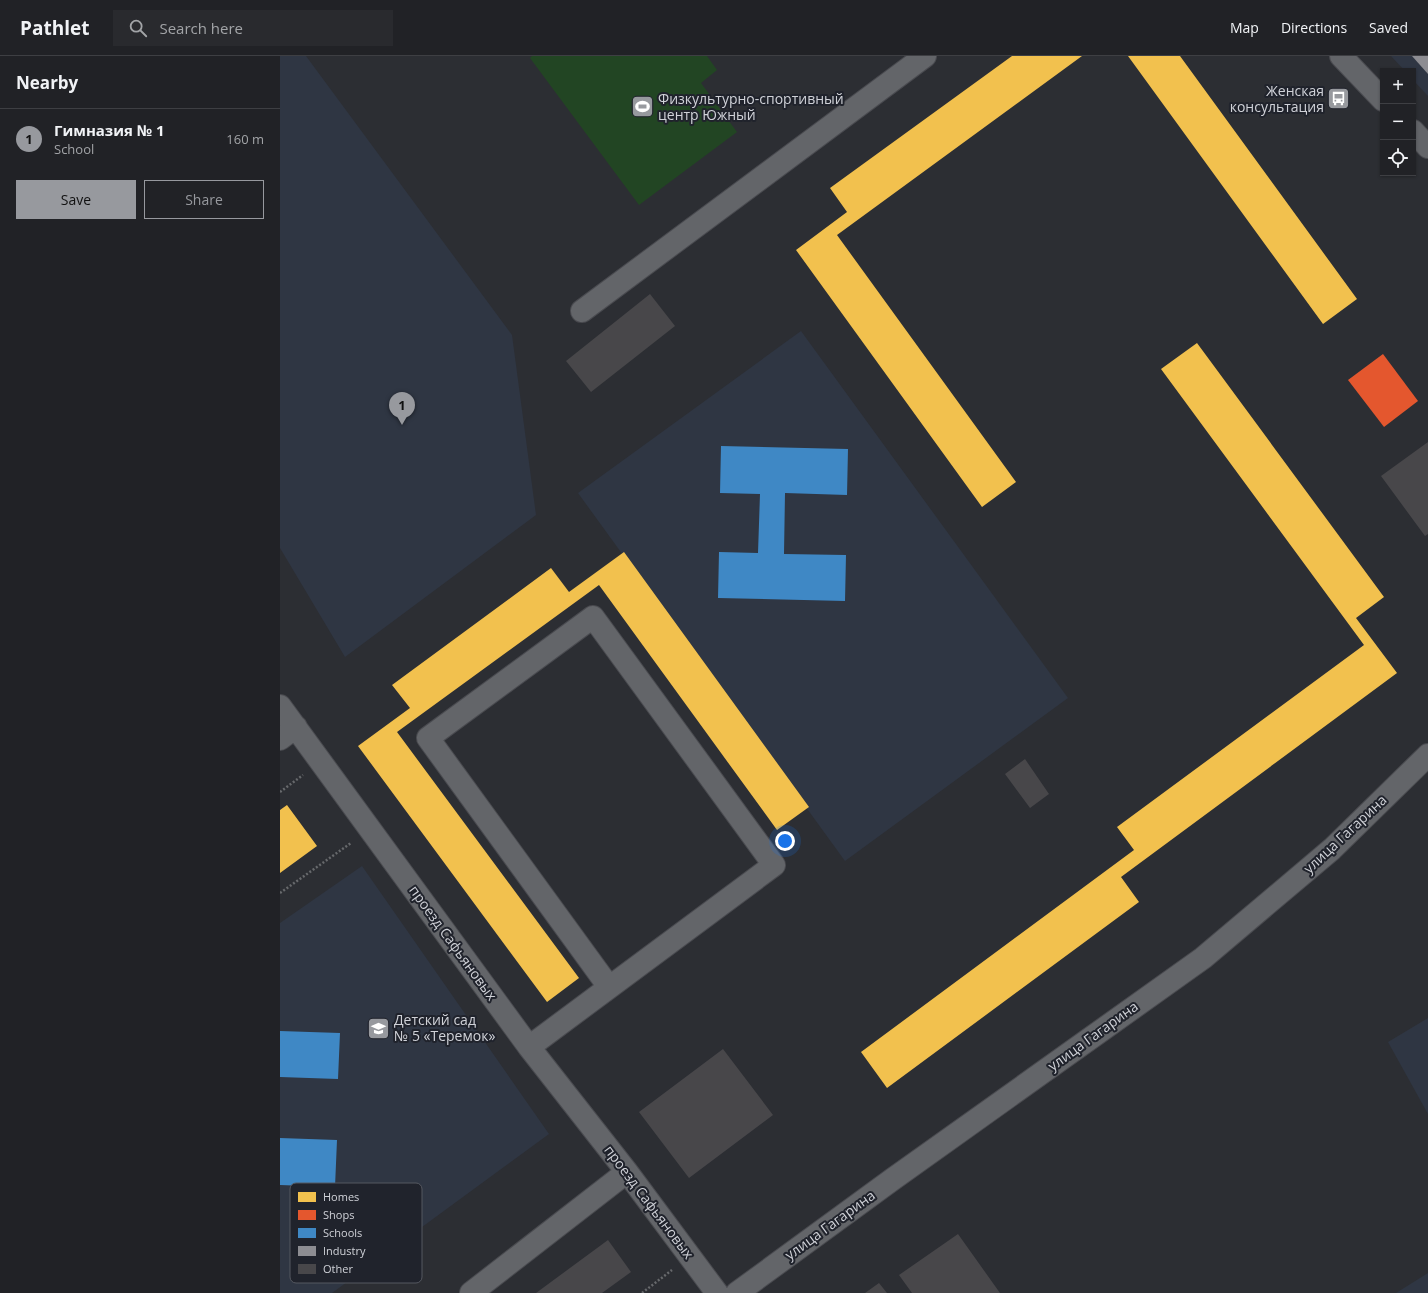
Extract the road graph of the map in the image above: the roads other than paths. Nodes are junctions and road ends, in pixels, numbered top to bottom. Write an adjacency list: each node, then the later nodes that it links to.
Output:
1 (925, 56): 6 (street)
2 (1341, 56): 3 (street)
3 (1380, 97)
4 (1416, 135): 5 (street)
5 (1428, 147)
6 (582, 311)
7 (280, 706): 8 (street, проезд Сафьяновых)
8 (288, 733): 11 (street, проезд Сафьяновых)
9 (1428, 755): 15 (street, улица Гагарина)
10 (609, 987): 10 (street); 11 (street)
11 (528, 1047): 12 (street, проезд Сафьяновых)
12 (627, 1172): 13 (street); 14 (street, проезд Сафьяновых)
13 (471, 1293)
14 (717, 1293)
15 (737, 1293)

